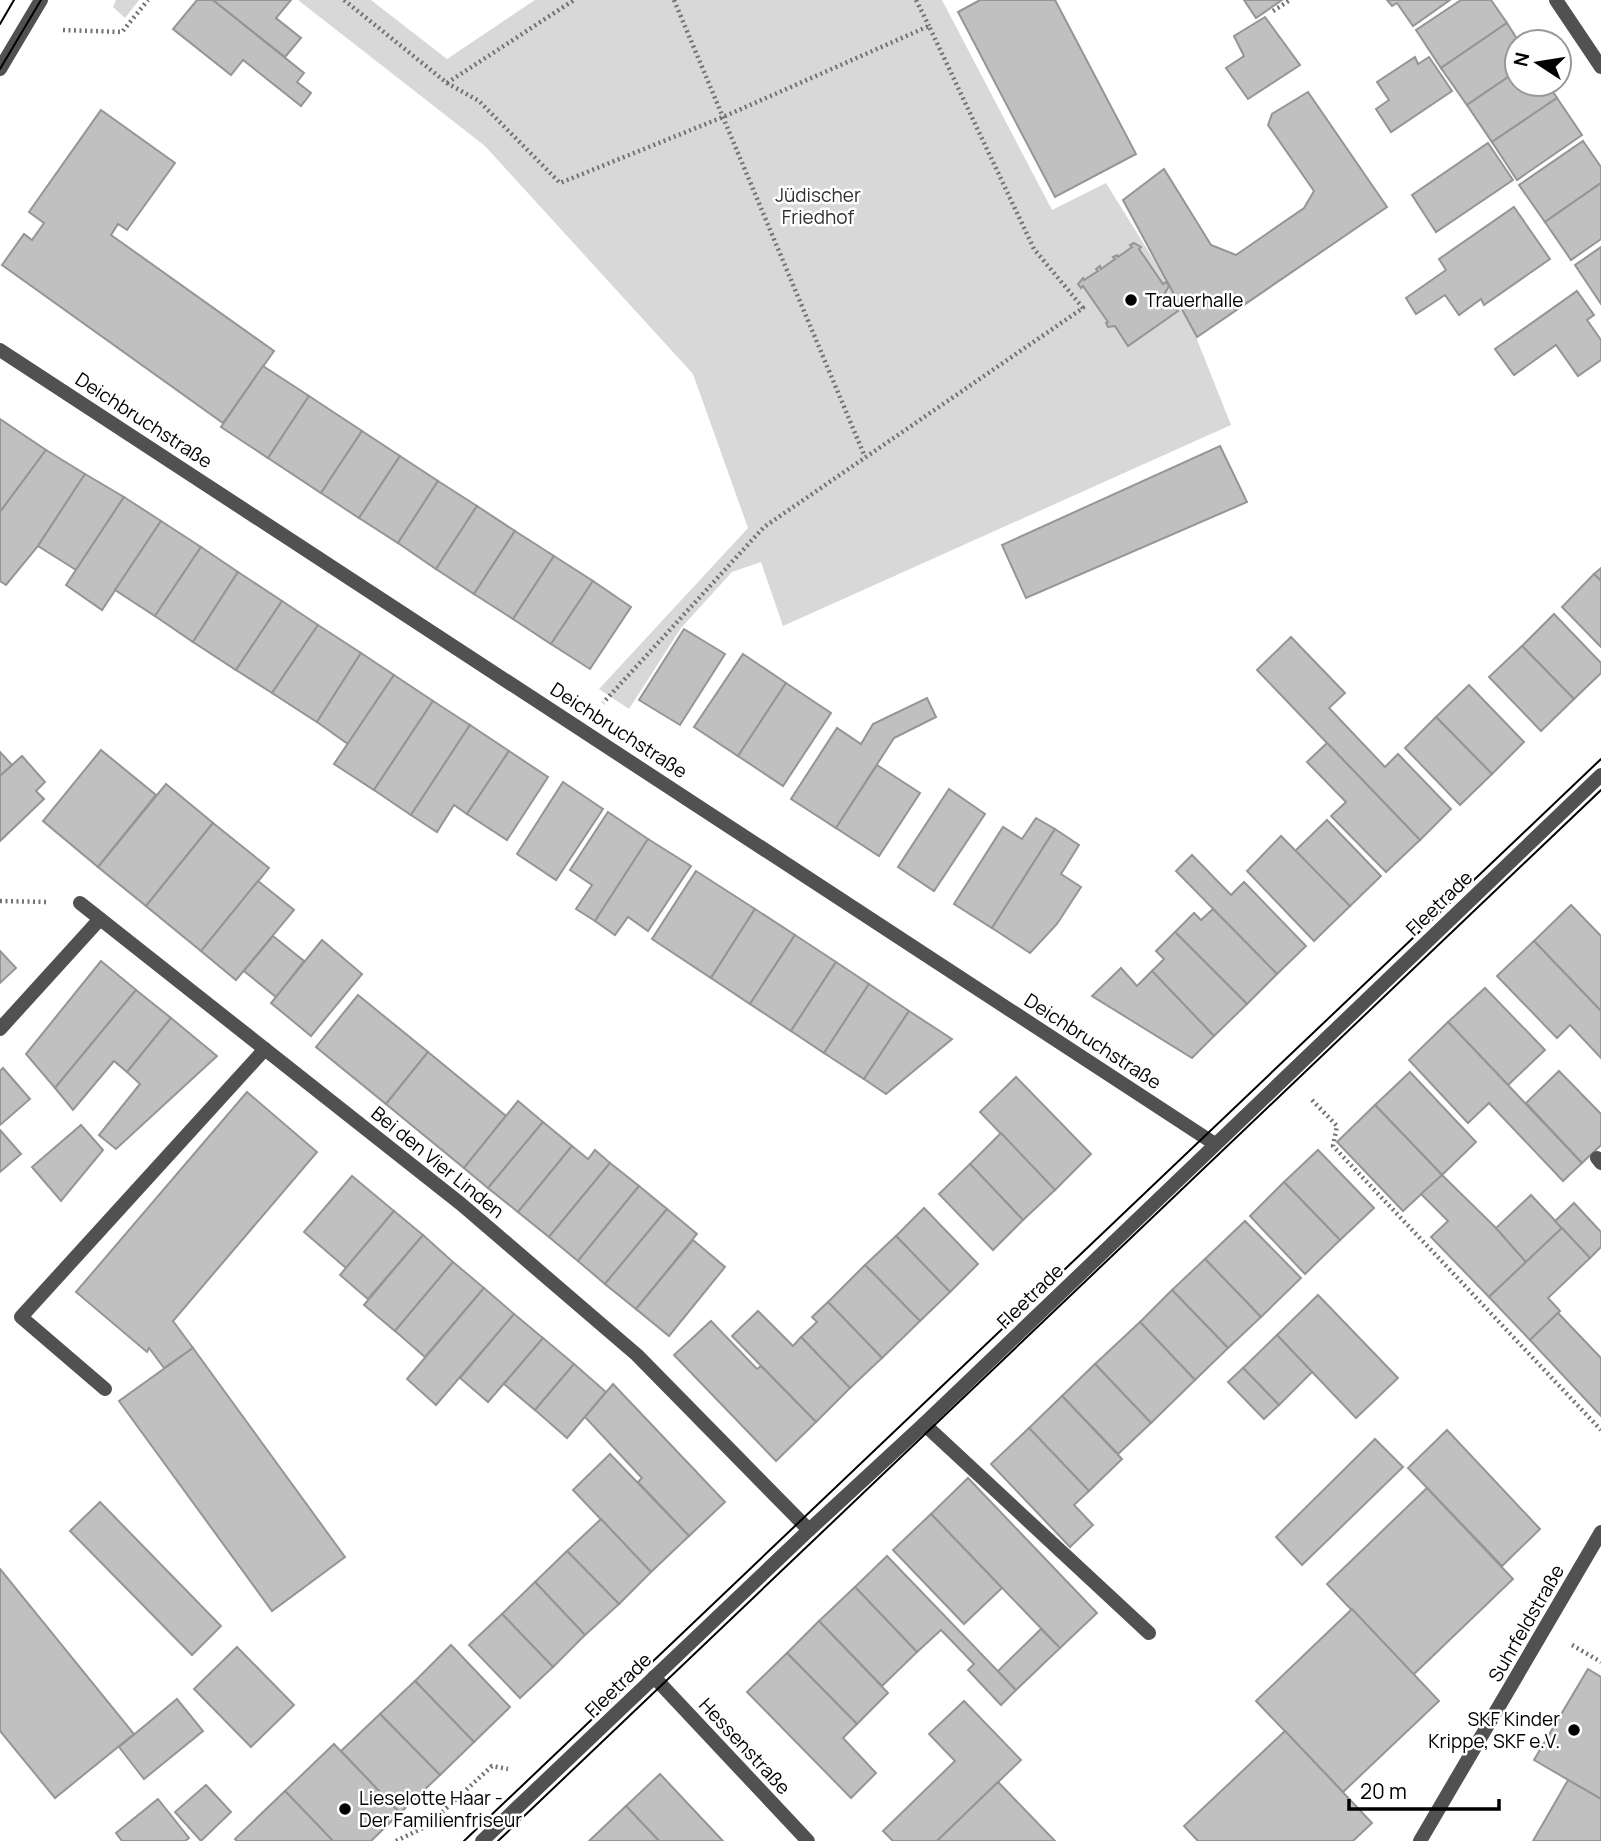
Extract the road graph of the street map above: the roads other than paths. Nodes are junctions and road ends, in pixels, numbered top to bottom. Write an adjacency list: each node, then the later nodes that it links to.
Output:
1 (41, 0): 4 (street)
2 (1556, 0): 3 (street)
3 (1601, 66)
4 (0, 69)
5 (0, 350): 11 (street, Deichbruchstraße)
6 (1601, 775): 11 (street, Fleetrade)
7 (80, 903): 8 (street, Bei den Vier Linden)
8 (100, 919): 9 (street); 10 (street, Bei den Vier Linden)
9 (0, 1029)
10 (265, 1049): 12 (street); 14 (street, Bei den Vier Linden)
11 (1215, 1144): 13 (street, Fleetrade)
12 (105, 1389)
13 (924, 1424): 14 (street, Fleetrade); 16 (street)
14 (809, 1530): 17 (street, Fleetrade)
15 (1601, 1532): 20 (street, Suhrfeldstraße)
16 (1149, 1633)
17 (654, 1677): 18 (street, Fleetrade); 19 (street, Hessenstraße)
18 (482, 1841)
19 (808, 1841)
20 (1420, 1841)

